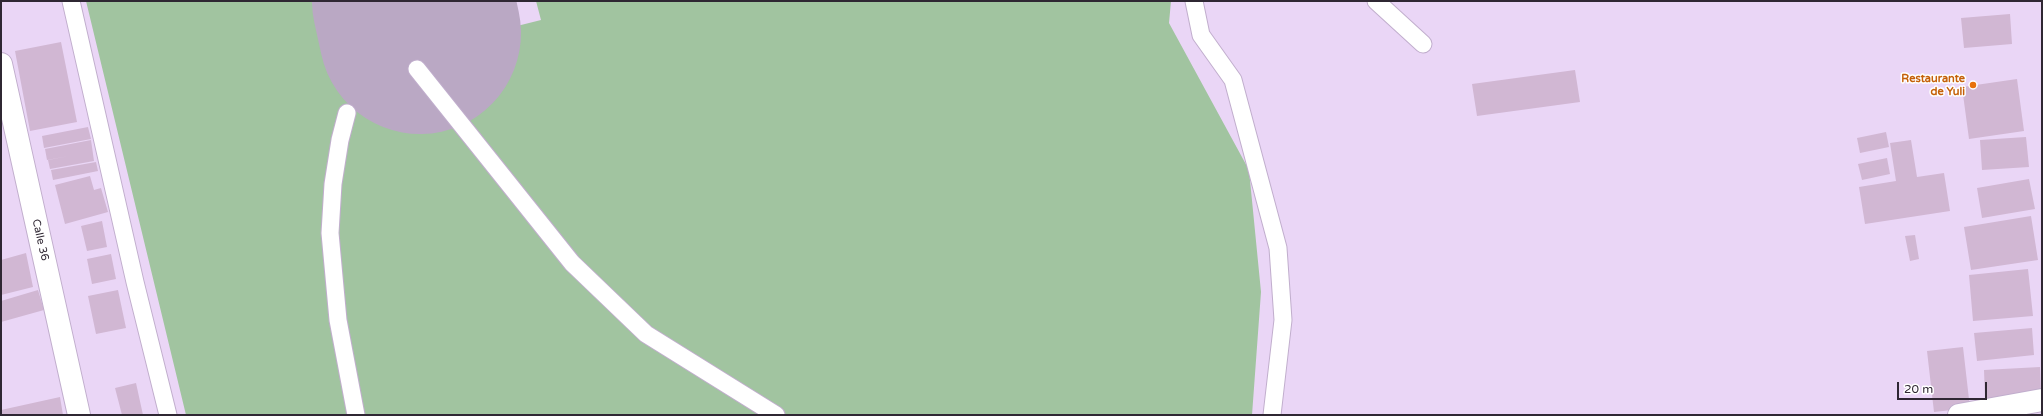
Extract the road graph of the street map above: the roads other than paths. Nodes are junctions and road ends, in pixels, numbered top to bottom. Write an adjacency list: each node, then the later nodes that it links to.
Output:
1 (71, 1): 10 (lane)
2 (1194, 1): 13 (lane)
3 (1376, 1): 4 (lane)
4 (1423, 44)
5 (1, 64): 9 (street, Calle 36)
6 (417, 69): 12 (lane)
7 (347, 113): 11 (lane)
8 (2042, 400): 14 (street)
9 (79, 415)
10 (168, 415)
11 (356, 415)
12 (776, 415)
13 (1272, 415)
14 (1959, 415)

